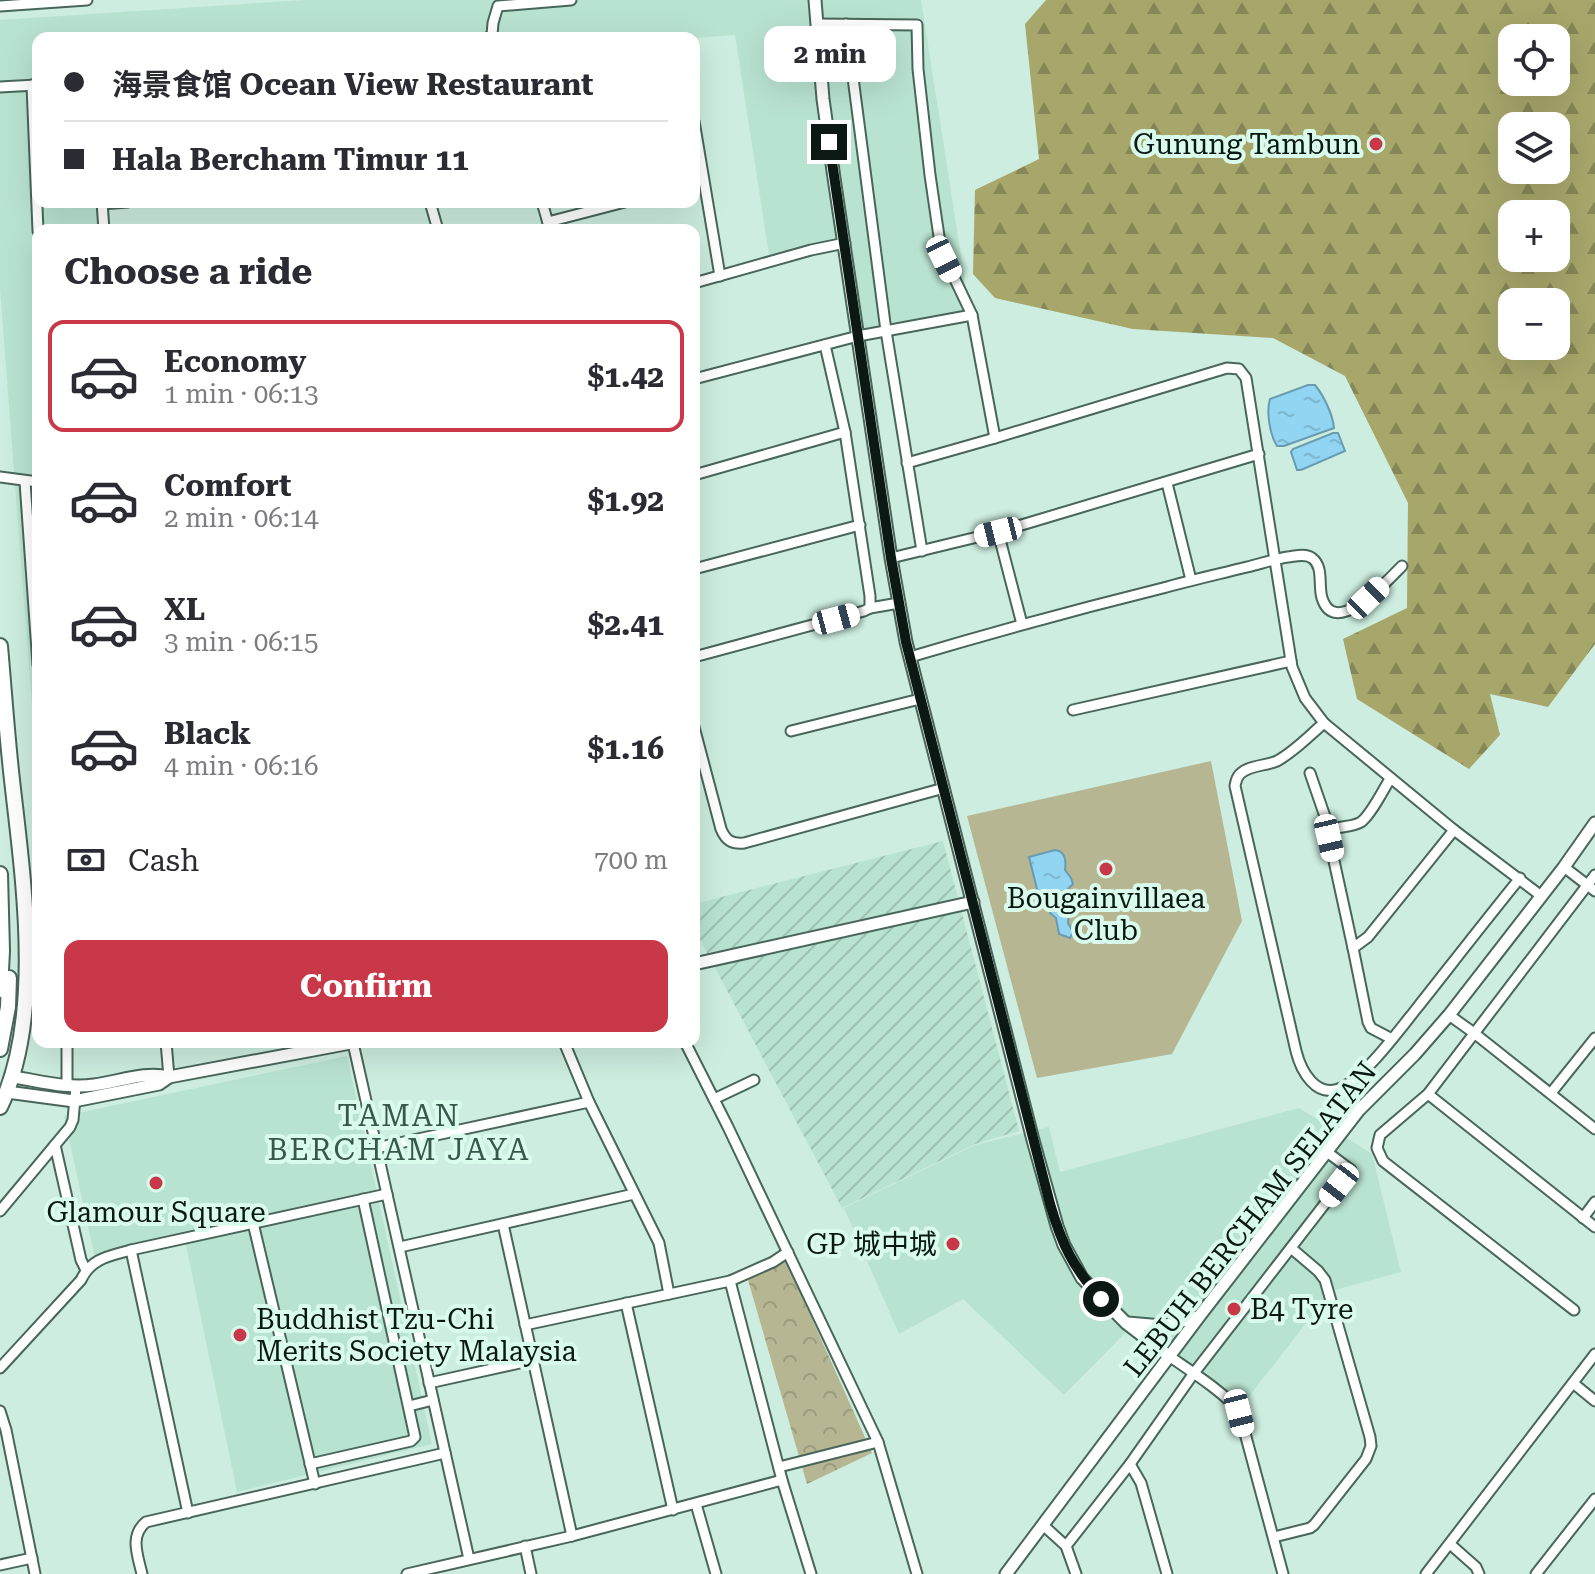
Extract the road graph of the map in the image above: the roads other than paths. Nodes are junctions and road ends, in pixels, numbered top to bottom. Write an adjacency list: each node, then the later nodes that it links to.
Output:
1 (87, 0): 5 (street)
2 (571, 0): 4 (street)
3 (815, 0): 6 (street)
4 (498, 3): 8 (street)
5 (0, 6)
6 (817, 24): 7 (street); 14 (street)
7 (846, 24): 17 (street); 18 (street)
8 (492, 32)
9 (32, 85): 10 (street)
10 (0, 87)
11 (700, 187): 15 (street)
12 (606, 208): 13 (street)
13 (555, 224)
14 (845, 243): 15 (street); 19 (street)
15 (720, 276): 16 (street)
16 (700, 281)
17 (972, 315): 18 (street); 23 (street)
18 (886, 331): 19 (street); 25 (street)
19 (858, 336): 20 (street); 34 (street)
20 (825, 345): 21 (street); 22 (street)
21 (700, 377)
22 (845, 432): 26 (street); 31 (street)
23 (995, 438): 24 (street); 25 (street)
24 (1259, 454): 30 (street); 35 (street)
25 (907, 463): 33 (street)
26 (700, 473)
27 (0, 477): 28 (street)
28 (25, 482): 29 (street); 38 (street)
29 (32, 482)
30 (1167, 483): 32 (street); 39 (street)
31 (860, 525): 37 (street); 41 (street)
32 (998, 532): 33 (street); 42 (street)
33 (922, 551): 34 (street)
34 (891, 558): 40 (street)
35 (1275, 560): 36 (street); 39 (street); 46 (street)
36 (1402, 566)
37 (700, 567)
38 (32, 574)
39 (1191, 580): 42 (street)
40 (899, 603): 41 (street); 45 (street)
41 (867, 610): 44 (street)
42 (1022, 624): 45 (street)
43 (0, 646): 54 (main road)
44 (700, 655)
45 (910, 657): 47 (street)
46 (1291, 661): 48 (street); 49 (street)
47 (920, 699): 50 (street); 56 (street)
48 (1073, 710)
49 (1324, 723): 55 (street); 74 (street)
50 (791, 731)
51 (0, 745): 54 (main road)
52 (700, 763): 56 (street)
53 (1310, 773): 59 (street)
54 (12, 776): 84 (main road)
55 (1390, 779): 58 (street); 59 (street)
56 (944, 788): 66 (street)
57 (1595, 823): 60 (street, LEBUH BERCHAM SELATAN)
58 (1454, 830): 63 (street); 67 (street)
59 (1330, 831): 67 (street)
60 (1564, 867): 64 (street); 65 (street, LEBUH BERCHAM SELATAN)
61 (0, 874): 68 (main road)
62 (1595, 875): 64 (street)
63 (1520, 878): 65 (street); 74 (street)
64 (1591, 888): 72 (street)
65 (1540, 895): 71 (street, LEBUH BERCHAM SELATAN)
66 (973, 902): 69 (street); 115 (street)
67 (1353, 948): 74 (street)
68 (2, 951): 70 (main road); 81 (main road)
69 (700, 963)
70 (0, 990)
71 (1449, 1015): 72 (street); 95 (street, LEBUH BERCHAM SELATAN)
72 (1474, 1033): 86 (street); 87 (street)
73 (1595, 1038): 86 (street)
74 (1392, 1039)
75 (68, 1048): 85 (street)
76 (167, 1048): 82 (street)
77 (323, 1048): 82 (street)
78 (356, 1048): 94 (street)
79 (566, 1048): 90 (street)
80 (688, 1048): 88 (street)
81 (0, 1049)
82 (169, 1077): 85 (street); 89 (street)
83 (754, 1080): 88 (street)
84 (5, 1082): 85 (street); 89 (street); 91 (main road)
85 (71, 1086): 89 (street)
86 (1551, 1093): 92 (street)
87 (1428, 1094): 101 (street); 113 (street)
88 (714, 1099): 108 (street)
89 (74, 1101): 93 (street)
90 (589, 1102): 94 (street); 97 (street)
91 (0, 1107)
92 (1595, 1129)
93 (55, 1145): 100 (street); 109 (street)
94 (376, 1148): 96 (street)
95 (1327, 1152): 106 (street); 114 (street, LEBUH BERCHAM SELATAN)
96 (387, 1194): 98 (street); 105 (street)
97 (634, 1194): 103 (street); 111 (street)
98 (363, 1199): 102 (street); 126 (street)
99 (1595, 1202): 101 (street)
100 (0, 1211)
101 (1583, 1218): 104 (street)
102 (253, 1223): 107 (street); 130 (street)
103 (503, 1224): 105 (street); 116 (street)
104 (1595, 1227)
105 (400, 1247): 122 (street)
106 (1291, 1248): 121 (street); 141 (street)
107 (131, 1250): 109 (street); 138 (street)
108 (788, 1252): 110 (street); 128 (street)
109 (86, 1270): 120 (street)
110 (730, 1281): 111 (street); 132 (street)
111 (669, 1294): 112 (street)
112 (626, 1303): 116 (street); 137 (street)
113 (1574, 1310)
114 (1198, 1317): 115 (street); 118 (street, LEBUH BERCHAM SELATAN)
115 (1126, 1323): 118 (street)
116 (525, 1325): 119 (street)
117 (1595, 1354): 123 (street)
118 (1169, 1356): 121 (street); 139 (street, LEBUH BERCHAM SELATAN)
119 (533, 1360): 122 (street); 140 (street)
120 (0, 1368)
121 (1194, 1373): 131 (street); 141 (street)
122 (429, 1383): 124 (street)
123 (1573, 1383): 125 (street); 142 (street)
124 (433, 1400): 126 (street); 129 (street)
125 (1595, 1401)
126 (409, 1406): 130 (street)
127 (0, 1411): 145 (street)
128 (878, 1442): 132 (street); 154 (street)
129 (445, 1453): 134 (street); 146 (street)
130 (310, 1464): 134 (street)
131 (1130, 1464): 144 (street); 157 (street)
132 (779, 1467): 133 (street)
133 (782, 1480): 136 (street); 153 (street)
134 (315, 1484): 138 (street)
135 (1595, 1499): 161 (street)
136 (696, 1504): 137 (street); 152 (street)
137 (673, 1510): 140 (street)
138 (188, 1513): 149 (street)
139 (1044, 1526): 144 (street); 155 (street, LEBUH BERCHAM SELATAN)
140 (572, 1536): 143 (street)
141 (1274, 1537): 158 (street)
142 (1450, 1544): 159 (street); 160 (street)
143 (525, 1546): 146 (street); 151 (street)
144 (1066, 1546): 156 (street)
145 (32, 1558): 147 (street); 148 (street)
146 (469, 1559): 150 (street)
147 (0, 1565)
148 (35, 1574)
149 (142, 1574)
150 (407, 1574)
151 (531, 1574)
152 (716, 1574)
153 (811, 1574)
154 (917, 1574)
155 (1006, 1574)
156 (1076, 1574)
157 (1167, 1574)
158 (1283, 1574)
159 (1426, 1574)
160 (1479, 1574)
161 (1536, 1574)

